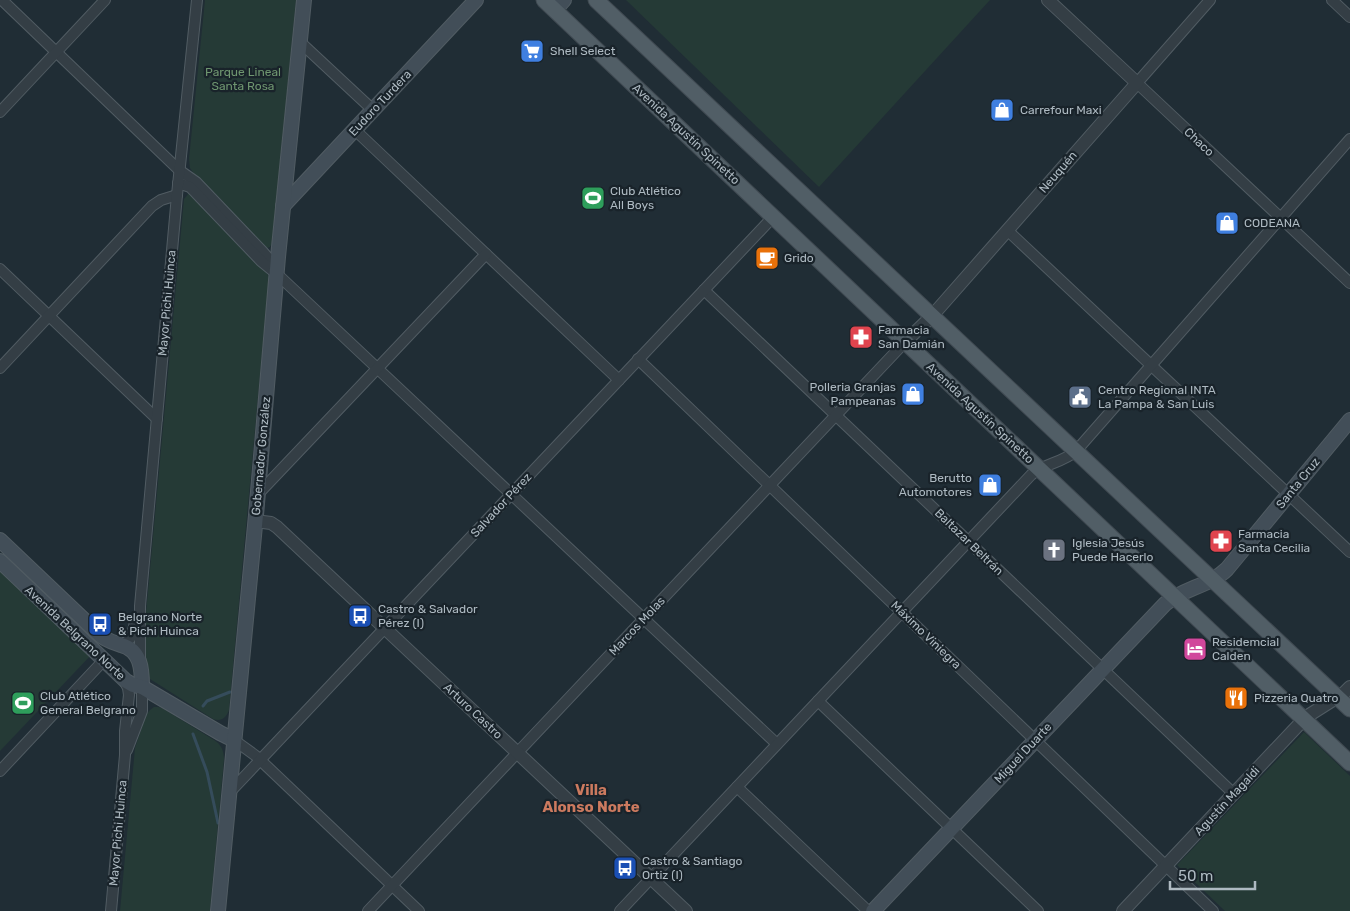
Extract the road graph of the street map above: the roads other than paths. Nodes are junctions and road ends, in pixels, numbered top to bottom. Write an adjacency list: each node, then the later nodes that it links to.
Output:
1 (2, 0): 13 (street)
2 (105, 0): 13 (street)
3 (196, 0): 19 (street, Mayor Pichi Huinca)
4 (304, 0): 12 (main road, Gobernador González)
5 (476, 0): 15 (main road, Eudoro Turdera)
6 (596, 0): 32 (main road)
7 (1048, 0): 14 (street, Chaco)
8 (1210, 0): 14 (street, Neuquén)
9 (1332, 0): 11 (street)
10 (555, 3): 23 (main road, Avenida Agustín Spinetto)
11 (1350, 16)
12 (300, 42): 15 (street); 22 (main road, Gobernador González)
13 (56, 52): 16 (street); 19 (street)
14 (1137, 83): 24 (street, Chaco); 25 (street, Neuquén)
15 (373, 110): 17 (main road, Eudoro Turdera)
16 (0, 112)
17 (355, 130): 22 (main road, Eudoro Turdera); 26 (street)
18 (1350, 139): 24 (street)
19 (180, 170): 20 (street, Mayor Pichi Huinca); 28 (street)
20 (178, 182): 21 (street, Mayor Pichi Huinca); 28 (street)
21 (177, 195): 31 (street); 40 (street, Mayor Pichi Huinca)
22 (284, 206): 28 (main road, Gobernador González)
23 (773, 217): 30 (street, Salvador Pérez); 33 (main road, Avenida Agustín Spinetto)
24 (1281, 218): 29 (street, Chaco); 35 (street)
25 (1007, 230): 32 (street, Neuquén); 35 (street)
26 (486, 254): 37 (street); 38 (street)
27 (0, 269): 31 (street)
28 (276, 274): 37 (street); 45 (main road, Gobernador González)
29 (1350, 283)
30 (704, 290): 34 (street, Salvador Pérez); 39 (street, Baltazar Beltrán)
31 (49, 316): 36 (street); 40 (street)
32 (932, 316): 33 (street, Neuquén); 42 (main road)
33 (905, 342): 39 (street, Marcos Molas); 43 (main road, Avenida Agustín Spinetto)
34 (638, 359): 38 (street, Salvador Pérez); 44 (street, Máximo Viniegra)
35 (1151, 366): 42 (street); 47 (street)
36 (0, 368)
37 (378, 368): 45 (street); 46 (street)
38 (619, 380): 46 (street, Salvador Pérez)
39 (836, 415): 44 (street, Marcos Molas); 50 (street, Baltazar Beltrán)
40 (157, 418): 55 (street, Mayor Pichi Huinca)
41 (1350, 420): 47 (main road, Santa Cruz)
42 (1076, 451): 43 (street); 53 (main road)
43 (1039, 469): 50 (street); 54 (main road, Avenida Agustín Spinetto)
44 (770, 485): 56 (street, Máximo Viniegra); 57 (street, Marcos Molas)
45 (258, 494): 48 (main road, Gobernador González)
46 (511, 494): 57 (street); 58 (street, Salvador Pérez)
47 (1289, 495): 51 (street); 53 (main road, Santa Cruz)
48 (256, 521): 58 (street, Arturo Castro); 70 (main road, Gobernador González)
49 (0, 540): 59 (main road, Avenida Belgrano Norte)
50 (969, 541): 56 (street); 62 (street, Baltazar Beltrán)
51 (1350, 552)
52 (0, 561): 60 (main road, Avenida Belgrano Norte)
53 (1212, 580): 54 (main road, Santa Cruz); 66 (main road)
54 (1174, 596): 62 (main road, Miguel Duarte); 69 (main road, Avenida Agustín Spinetto)
55 (140, 606): 59 (street, Mayor Pichi Huinca); 61 (street, Mayor Pichi Huinca)
56 (902, 612): 67 (street); 71 (street, Máximo Viniegra)
57 (644, 618): 72 (street); 73 (street, Marcos Molas)
58 (385, 628): 73 (street, Arturo Castro); 75 (street, Salvador Pérez)
59 (116, 643): 60 (main road); 61 (main road, Avenida Belgrano Norte)
60 (104, 660): 63 (main road, Avenida Belgrano Norte); 77 (street)
61 (140, 664): 64 (main road, Mayor Pichi Huinca)
62 (1103, 669): 71 (main road, Miguel Duarte); 80 (street, Baltazar Beltrán)
63 (123, 679): 64 (main road, Avenida Belgrano Norte); 74 (street, Mayor Pichi Huinca)
64 (142, 687): 70 (main road, Avenida Belgrano Norte); 74 (street, Mayor Pichi Huinca)
65 (1350, 687): 66 (street, Agustín Magaldi)
66 (1337, 697): 68 (main road); 69 (street, Agustín Magaldi)
67 (818, 701): 72 (street); 81 (street)
68 (1350, 709)
69 (1304, 720): 76 (main road, Avenida Agustín Spinetto); 80 (street, Agustín Magaldi)
70 (234, 740): 75 (street); 79 (main road, Gobernador González)
71 (1035, 740): 81 (main road, Miguel Duarte); 82 (street, Máximo Viniegra)
72 (777, 744): 78 (street)
73 (517, 753): 83 (street, Arturo Castro); 84 (street, Marcos Molas)
74 (125, 755): 85 (street, Mayor Pichi Huinca)
75 (260, 760): 79 (street, Salvador Pérez); 84 (street)
76 (1350, 763)
77 (0, 771)
78 (737, 786): 83 (street); 91 (street)
79 (229, 793): 86 (main road, Gobernador González)
80 (1234, 794): 82 (street, Agustín Magaldi)
81 (952, 828): 92 (main road, Miguel Duarte); 93 (street)
82 (1166, 866): 94 (street, Agustín Magaldi); 95 (street, Máximo Viniegra)
83 (651, 878): 89 (street); 90 (street, Arturo Castro)
84 (392, 885): 87 (street, Marcos Molas); 88 (street)
85 (111, 911)
86 (218, 911)
87 (368, 911)
88 (420, 911)
89 (620, 911)
90 (686, 911)
91 (868, 911)
92 (873, 911)
93 (1038, 911)
94 (1123, 911)
95 (1213, 911)

